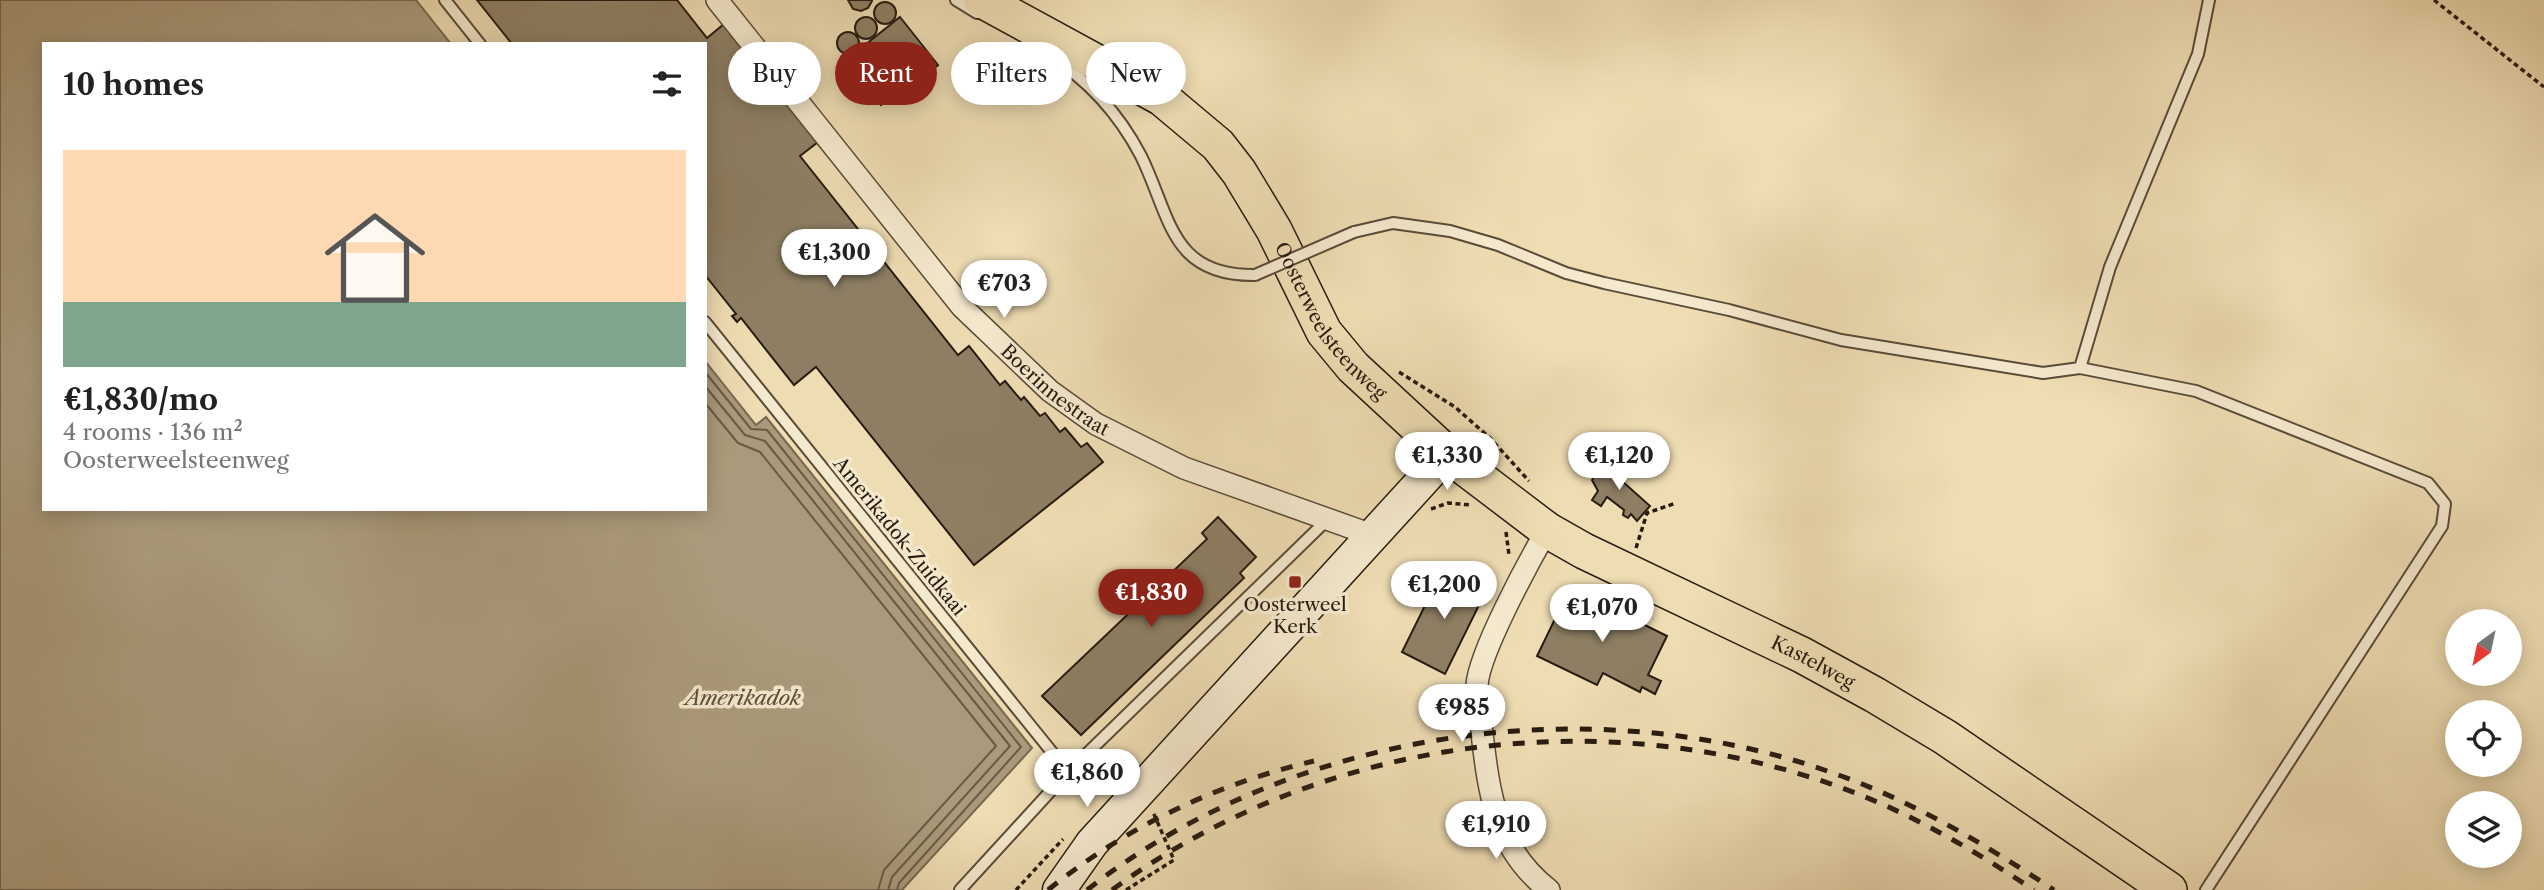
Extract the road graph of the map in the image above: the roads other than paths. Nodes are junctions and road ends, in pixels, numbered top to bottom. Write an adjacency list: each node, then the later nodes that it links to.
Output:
1 (445, 0): 6 (lane)
2 (717, 0): 11 (street, Boerinnestraat)
3 (956, 0): 5 (lane)
4 (2209, 0): 9 (lane)
5 (986, 10): 10 (main road, Oosterweelsteenweg)
6 (478, 42)
7 (1072, 70): 9 (lane, bridge)
8 (707, 324): 14 (lane, Amerikadok-Zuidkaai)
9 (2080, 368): 19 (lane)
10 (1447, 454): 12 (main road, Kastelweg); 13 (main road)
11 (1329, 518): 13 (street, Boerinnestraat); 14 (lane)
12 (1547, 530): 17 (street); 18 (main road, Kastelweg)
13 (1372, 535): 15 (main road)
14 (1068, 772): 16 (lane)
15 (1059, 884)
16 (960, 890)
17 (1549, 890)
18 (2169, 890)
19 (2206, 890)

